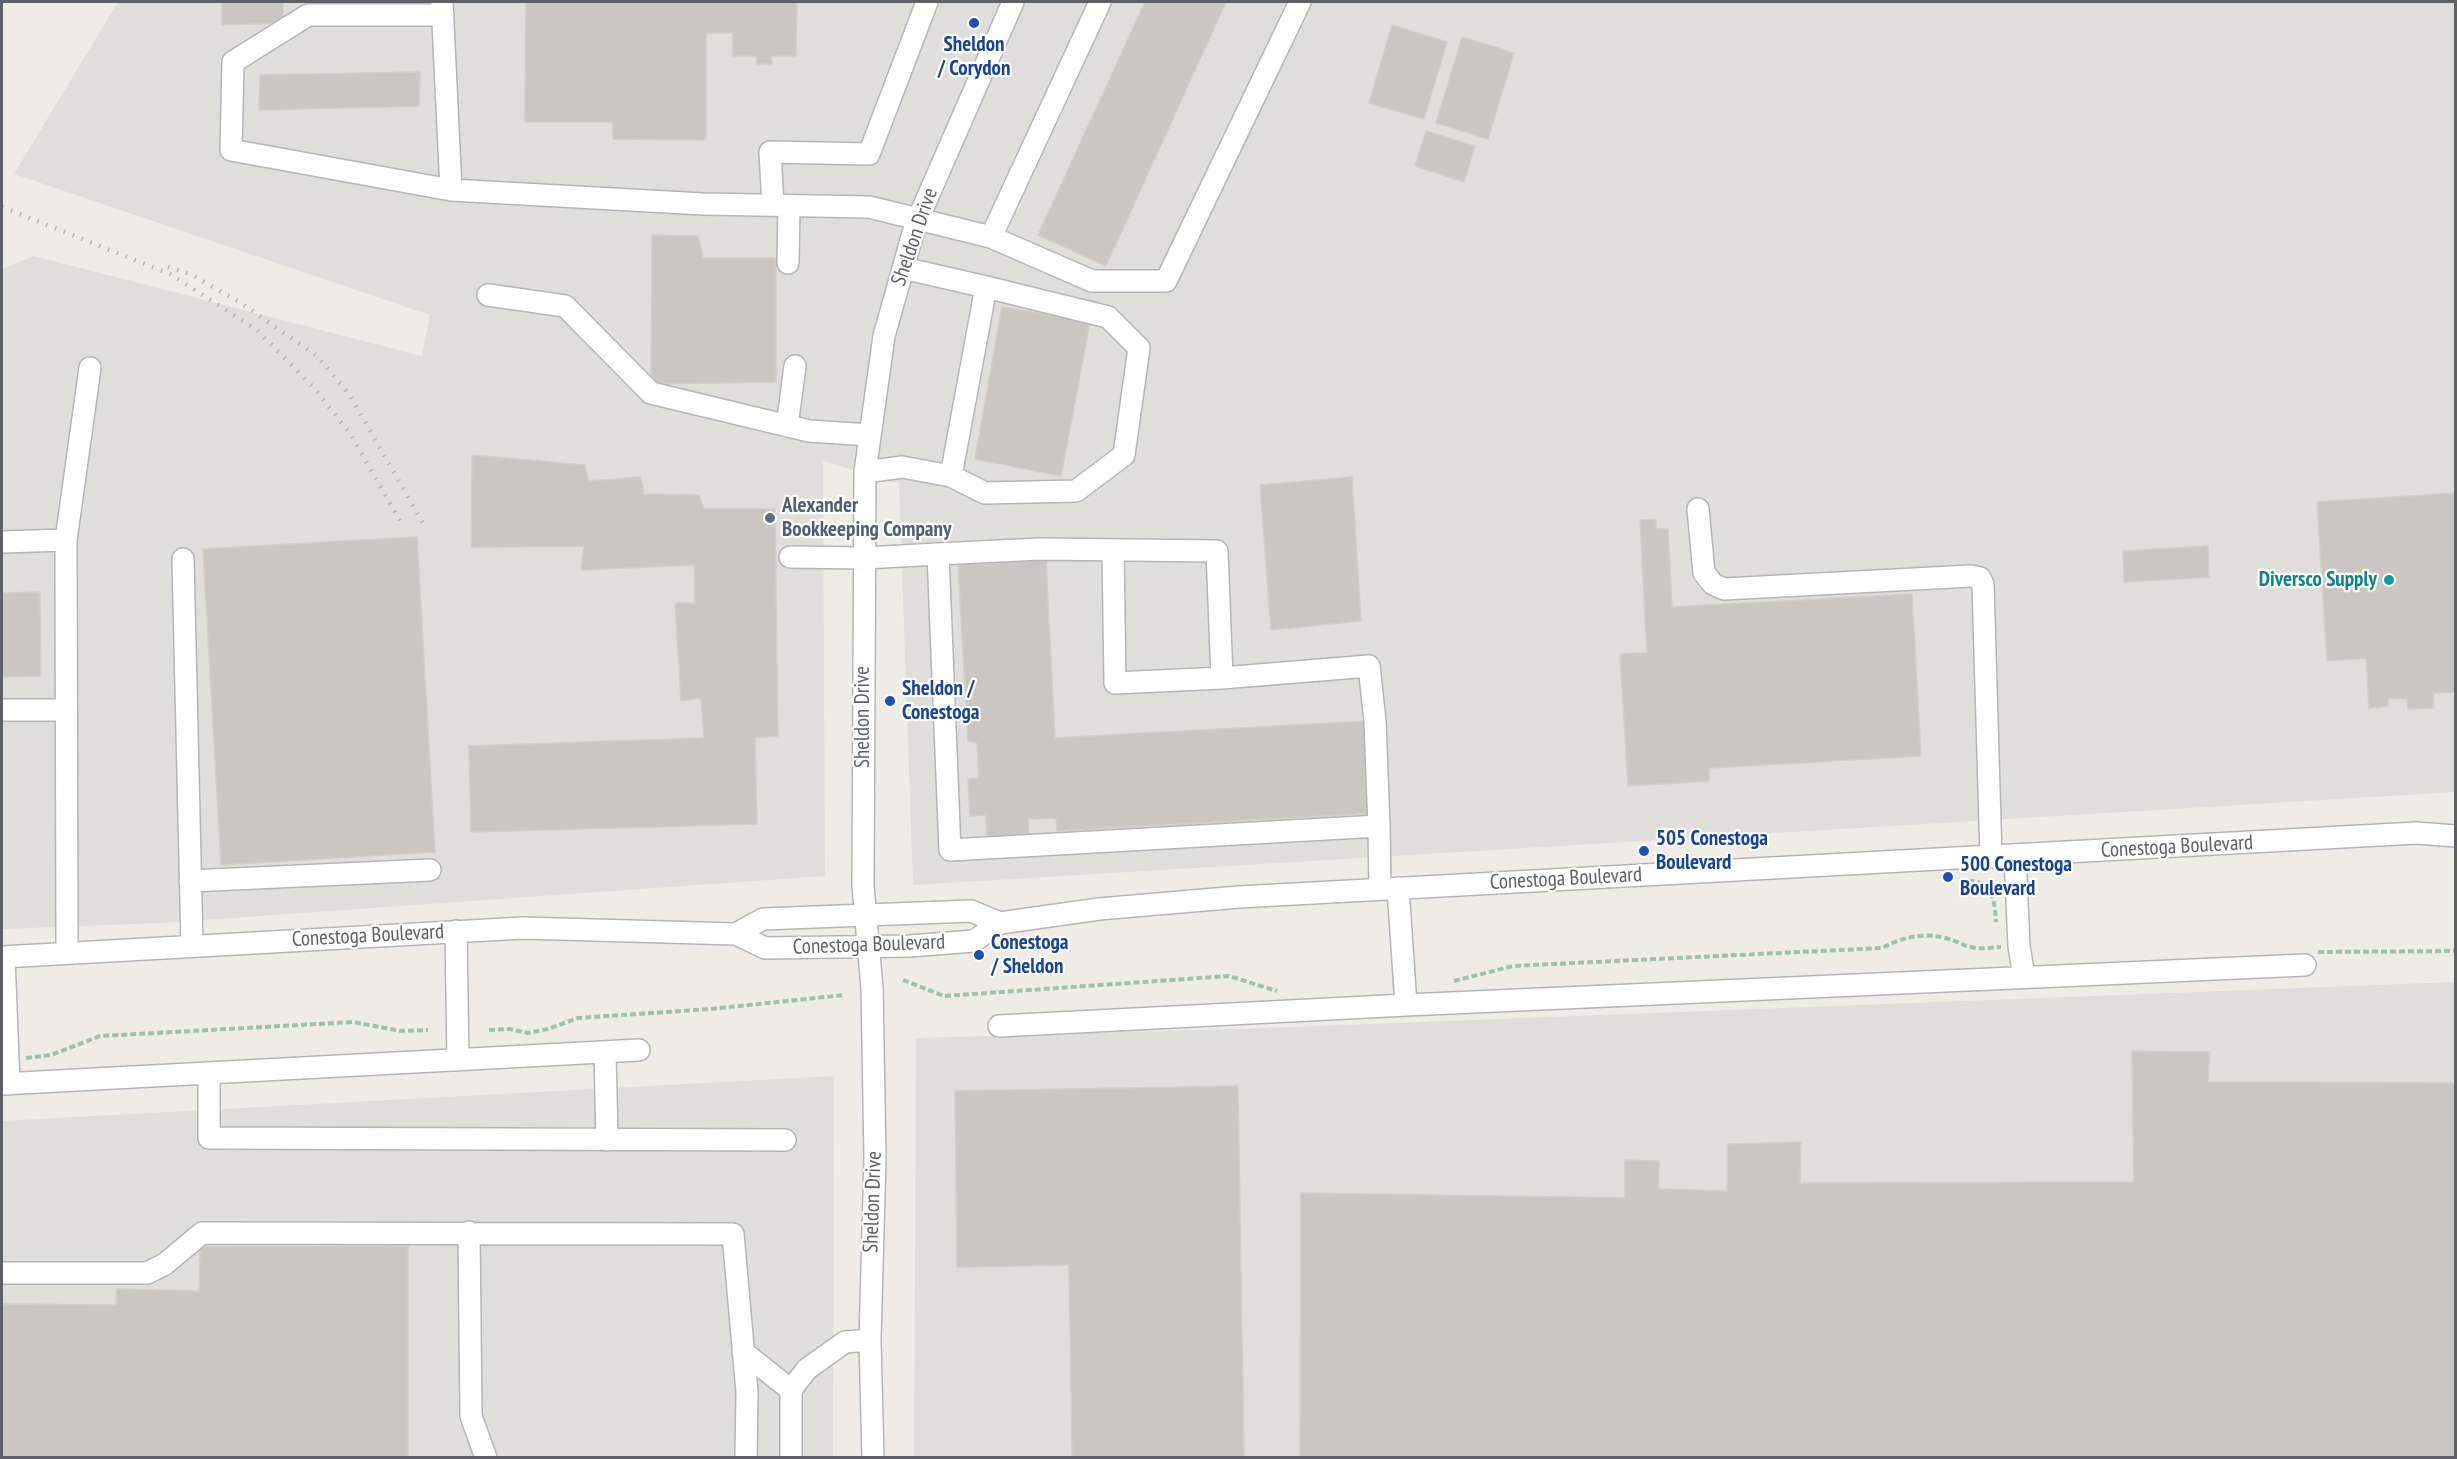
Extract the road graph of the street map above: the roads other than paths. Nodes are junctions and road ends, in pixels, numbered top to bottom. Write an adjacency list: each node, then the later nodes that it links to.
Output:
1 (927, 2): 8 (street)
2 (1013, 2): 9 (street, Sheldon Drive)
3 (1100, 2): 10 (street)
4 (1300, 2): 10 (street)
5 (308, 8): 6 (street); 7 (street)
6 (442, 8): 7 (street)
7 (451, 190): 8 (street)
8 (781, 206): 9 (street); 11 (street)
9 (917, 220): 10 (street); 12 (street, Sheldon Drive)
10 (990, 237)
11 (788, 263)
12 (903, 268): 13 (street); 18 (street, Sheldon Drive)
13 (986, 287): 20 (street); 20 (street)
14 (488, 295): 17 (street)
15 (795, 366): 17 (street)
16 (90, 368): 22 (street)
17 (787, 426): 18 (street)
18 (870, 435): 19 (street, Sheldon Drive)
19 (865, 472): 20 (street); 27 (street, Sheldon Drive)
20 (951, 476)
21 (1698, 509): 35 (street)
22 (66, 540): 23 (street); 31 (street)
23 (2, 542)
24 (1113, 550): 25 (street); 29 (street); 29 (street)
25 (938, 554): 27 (street); 32 (street)
26 (790, 557): 27 (street)
27 (865, 558): 39 (street, Sheldon Drive)
28 (183, 559): 37 (street)
29 (1222, 678): 32 (street)
30 (2, 710): 31 (street)
31 (65, 710): 45 (street)
32 (1379, 826): 38 (street)
33 (2456, 836): 34 (street, Conestoga Boulevard)
34 (2015, 856): 35 (street, Conestoga Boulevard); 48 (street)
35 (1991, 857): 38 (street, Conestoga Boulevard)
36 (430, 870): 37 (street)
37 (190, 881): 43 (street)
38 (1389, 888): 40 (street, Conestoga Boulevard); 49 (street)
39 (865, 916): 40 (street, Conestoga Boulevard); 42 (street, Conestoga Boulevard); 44 (street, Sheldon Drive)
40 (1000, 923): 44 (street, Conestoga Boulevard)
41 (456, 931): 42 (street, Conestoga Boulevard); 43 (street, Conestoga Boulevard); 53 (street)
42 (736, 934): 44 (street, Conestoga Boulevard)
43 (192, 946): 45 (street, Conestoga Boulevard)
44 (868, 948): 60 (street, Sheldon Drive)
45 (67, 953): 46 (street, Conestoga Boulevard)
46 (3, 957): 55 (street)
47 (2310, 958): 48 (street)
48 (2024, 978): 49 (street)
49 (1406, 1005): 50 (street)
50 (999, 1026)
51 (639, 1050): 52 (street)
52 (605, 1052): 53 (street); 56 (street)
53 (458, 1060): 54 (street)
54 (209, 1073): 55 (street); 56 (street)
55 (5, 1084)
56 (607, 1140): 57 (street)
57 (785, 1140)
58 (469, 1232): 59 (street); 61 (street); 63 (street)
59 (2, 1273)
60 (870, 1340): 62 (street); 66 (street, Sheldon Drive)
61 (743, 1352): 62 (street); 64 (street)
62 (791, 1390): 65 (street)
63 (486, 1458)
64 (746, 1458)
65 (792, 1458)
66 (873, 1458)

